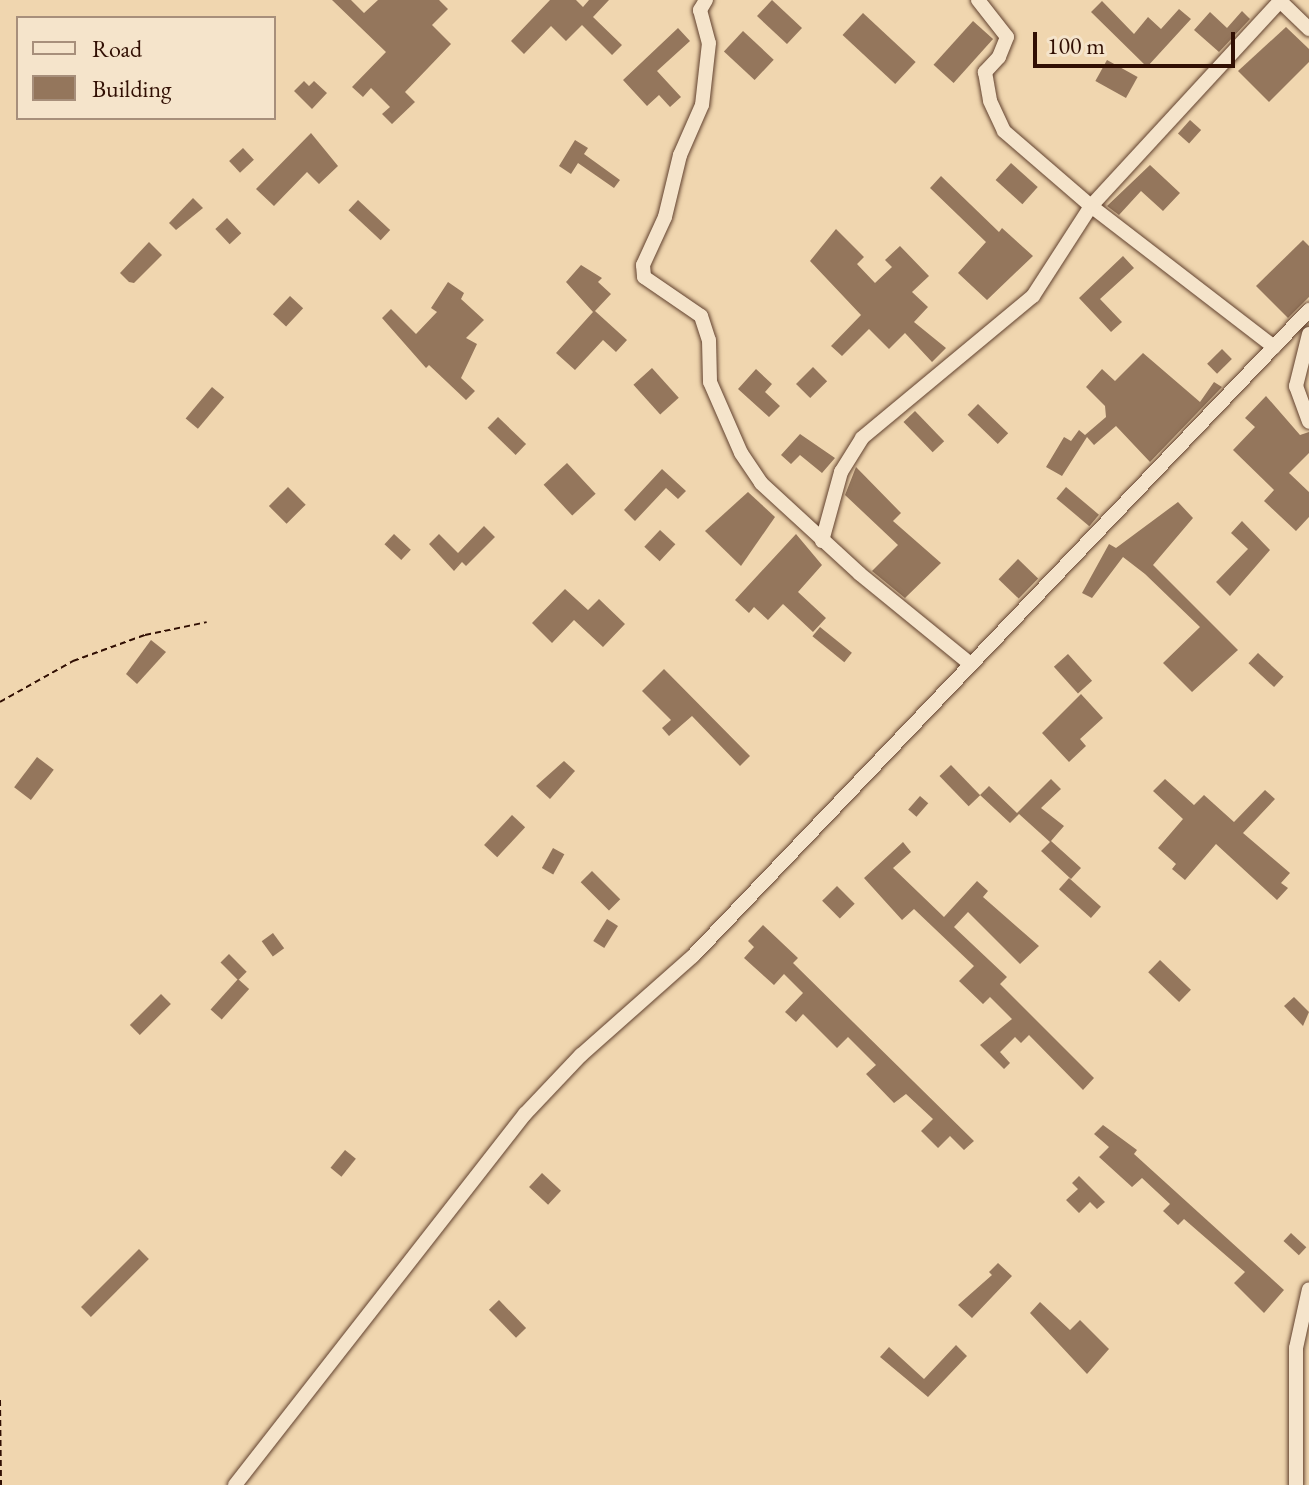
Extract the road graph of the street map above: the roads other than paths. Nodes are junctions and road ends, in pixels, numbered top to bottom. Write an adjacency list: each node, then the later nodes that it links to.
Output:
1 (706, 0): 10 (street)
2 (978, 0): 5 (street)
3 (1280, 0): 4 (street); 5 (street)
4 (1309, 29)
5 (1091, 206): 8 (street); 10 (street)
6 (1309, 310): 8 (street)
7 (1309, 334): 9 (street)
8 (1274, 347): 11 (street)
9 (1309, 422)
10 (822, 541): 11 (street)
11 (968, 662): 13 (street)
12 (1309, 1289): 14 (street)
13 (235, 1485)
14 (1296, 1485)

